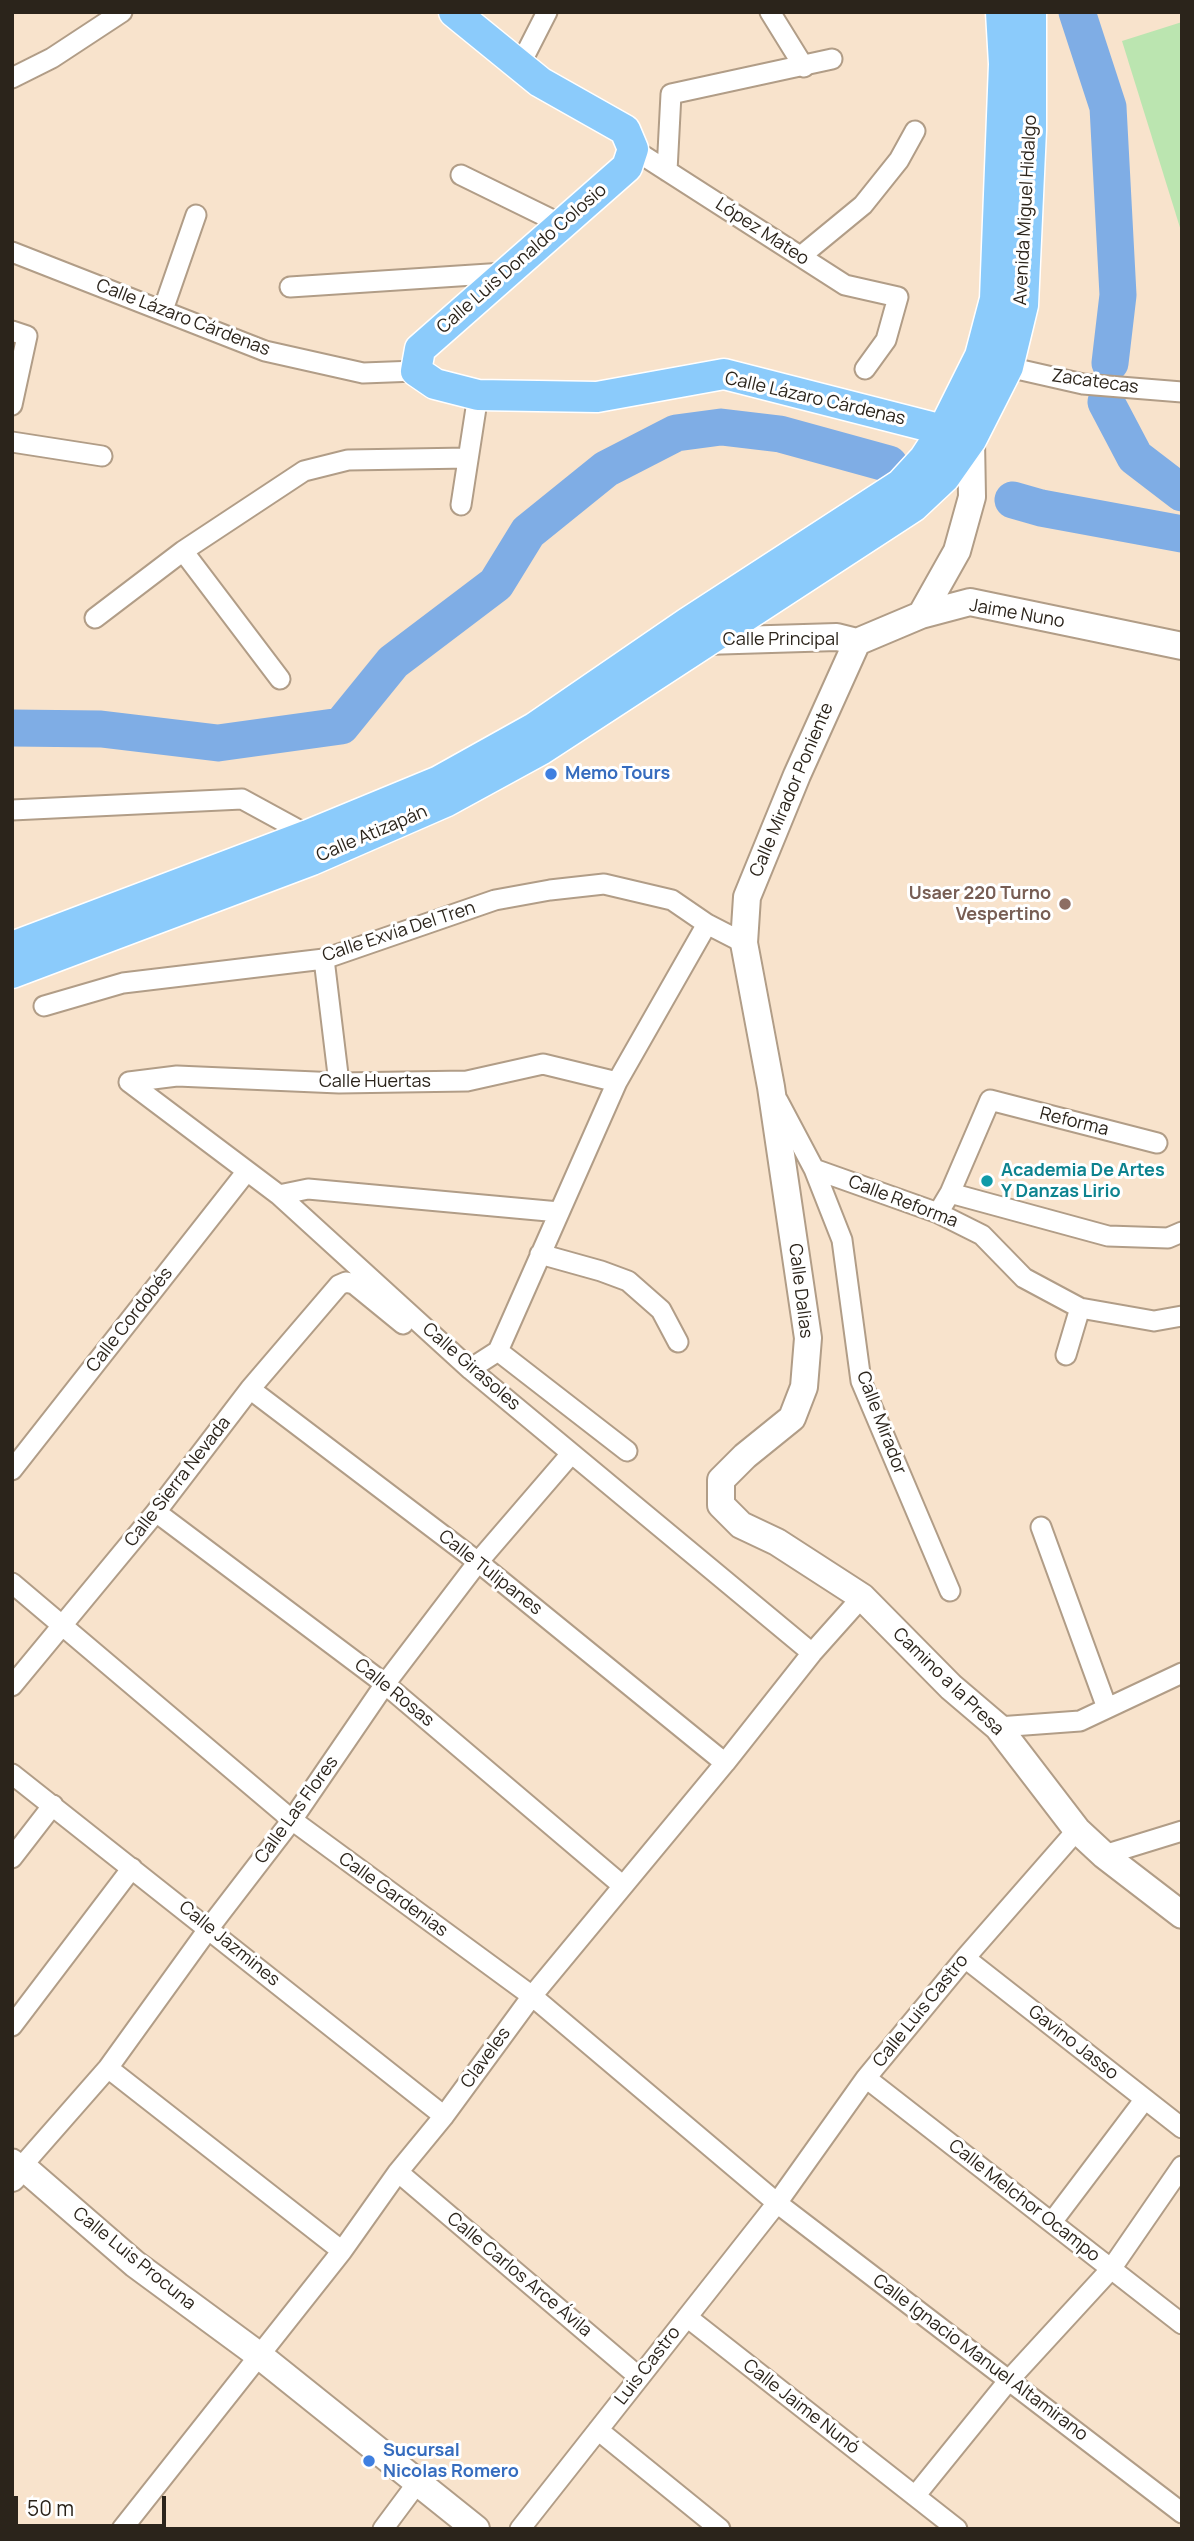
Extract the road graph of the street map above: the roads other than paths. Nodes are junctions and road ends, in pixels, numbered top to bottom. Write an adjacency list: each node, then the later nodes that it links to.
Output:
1 (122, 12): 10 (street)
2 (454, 12): 8 (main road)
3 (547, 12): 8 (street)
4 (770, 12): 9 (street)
5 (1001, 12): 29 (main road, Avenida Miguel Hidalgo)
6 (1031, 12): 23 (main road, Avenida Miguel Hidalgo)
7 (832, 59): 9 (street)
8 (520, 65): 12 (main road)
9 (804, 66): 13 (street)
10 (12, 78)
11 (915, 131): 18 (street)
12 (633, 149): 13 (street, López Mateo); 16 (main road, Calle Luis Donaldo Colosio)
13 (667, 171): 18 (street, López Mateo)
14 (461, 175): 16 (street)
15 (196, 215): 21 (street)
16 (561, 224): 19 (main road, Calle Luis Donaldo Colosio)
17 (12, 252): 21 (street, Calle Lázaro Cárdenas)
18 (801, 256): 24 (street, López Mateo)
19 (505, 273): 20 (street); 25 (main road, Calle Luis Donaldo Colosio)
20 (290, 287)
21 (163, 310): 25 (street, Calle Lázaro Cárdenas)
22 (12, 331): 28 (street)
23 (1008, 367): 26 (street, Zacatecas); 29 (main road, Avenida Miguel Hidalgo)
24 (865, 369)
25 (416, 371): 27 (main road, Calle Lázaro Cárdenas)
26 (1182, 392)
27 (478, 395): 29 (main road, Calle Lázaro Cárdenas); 32 (street)
28 (12, 405)
29 (957, 435): 35 (street); 37 (main road, Avenida Miguel Hidalgo)
30 (12, 442): 31 (street)
31 (102, 456)
32 (468, 458): 33 (street); 34 (street)
33 (461, 505)
34 (183, 551): 36 (street); 40 (street)
35 (921, 615): 38 (street, Jaime Nuno); 39 (street, Jaime Nuno)
36 (95, 618)
37 (696, 632): 38 (street, Calle Principal); 42 (main road, Calle Atizapán); 47 (main road, Calle Atizapán)
38 (857, 642): 44 (street, Calle Mirador Poniente)
39 (1182, 646)
40 (280, 680)
41 (12, 810): 42 (street)
42 (308, 835): 45 (main road, Calle Atizapán)
43 (706, 924): 44 (street, Calle Exvía Del Tren); 46 (street, Calle Exvía Del Tren); 50 (street)
44 (744, 943): 52 (street)
45 (12, 947)
46 (324, 959): 48 (street, Calle Exvía Del Tren); 51 (street)
47 (12, 973)
48 (44, 1006)
49 (130, 1082): 51 (street, Calle Huertas); 55 (street, Calle Girasoles)
50 (617, 1082): 51 (street, Calle Huertas); 58 (street)
51 (339, 1083)
52 (771, 1087): 54 (street); 78 (street, Calle Dalias)
53 (1157, 1143): 56 (street, Reforma)
54 (814, 1168): 59 (street, Calle Reforma); 77 (street, Calle Mirador)
55 (247, 1171): 57 (street, Calle Girasoles); 72 (street, Calle Cordobés)
56 (950, 1193): 59 (street); 60 (street, Calle Reforma)
57 (279, 1195): 58 (street); 65 (street, Calle Girasoles)
58 (559, 1212): 61 (street)
59 (938, 1213): 62 (street, Calle Reforma)
60 (1182, 1232)
61 (540, 1254): 64 (street); 66 (street)
62 (1080, 1308): 63 (street, Calle Reforma); 67 (street)
63 (1182, 1316)
64 (678, 1342)
65 (448, 1349): 68 (street, Calle Girasoles); 69 (street, Calle Sierra Nevada)
66 (498, 1351): 68 (street); 70 (street)
67 (1066, 1355)
68 (470, 1368): 71 (street, Calle Girasoles)
69 (250, 1389): 73 (street, Calle Sierra Nevada); 75 (street, Calle Tulipanes)
70 (626, 1451)
71 (571, 1454): 75 (street, Calle Las Flores); 80 (street, Calle Girasoles)
72 (12, 1470)
73 (156, 1512): 79 (street, Calle Sierra Nevada); 82 (street, Calle Rosas)
74 (1041, 1527): 84 (street)
75 (478, 1562): 82 (street, Calle Las Flores); 86 (street, Calle Tulipanes)
76 (12, 1583): 79 (street, Calle Gardenias)
77 (950, 1591)
78 (862, 1597): 80 (street, Claveles); 85 (street, Camino a la Presa)
79 (63, 1628): 83 (street, Calle Sierra Nevada); 89 (street, Calle Gardenias)
80 (812, 1653): 86 (street, Claveles)
81 (1182, 1673): 84 (street)
82 (385, 1684): 89 (street, Calle Las Flores); 95 (street, Calle Rosas)
83 (12, 1686)
84 (1107, 1707): 85 (street)
85 (998, 1727): 90 (street, Camino a la Presa)
86 (725, 1763): 95 (street, Claveles)
87 (12, 1774): 88 (street, Calle Jazmines)
88 (53, 1805): 93 (street); 94 (street, Calle Jazmines)
89 (292, 1820): 97 (street, Calle Las Flores); 99 (street, Calle Gardenias)
90 (1077, 1829): 92 (street, Camino a la Presa); 98 (street, Calle Luis Castro)
91 (1182, 1831): 92 (street)
92 (1104, 1856): 96 (street, Camino a la Presa)
93 (12, 1858)
94 (132, 1868): 97 (street, Calle Jazmines); 100 (street)
95 (623, 1886): 99 (street, Claveles)
96 (1182, 1915)
97 (209, 1928): 101 (street, Calle Las Flores); 104 (street, Calle Jazmines)
98 (965, 1958): 102 (street, Calle Luis Castro); 103 (street, Gavino Jasso)
99 (532, 1996): 104 (street, Claveles); 109 (street, Calle Gardenias)
100 (12, 2026)
101 (108, 2068): 107 (street, Calle Las Flores); 111 (street)
102 (866, 2078): 109 (street, Calle Luis Castro); 110 (street, Calle Melchor Ocampo)
103 (1145, 2099): 105 (street, Gavino Jasso); 110 (street)
104 (444, 2116): 108 (street, Claveles)
105 (1182, 2128)
106 (1182, 2166): 112 (street)
107 (15, 2168): 115 (street, Calle Luis Procuna)
108 (398, 2172): 111 (street, Claveles); 116 (street, Calle Carlos Arce Ávila)
109 (777, 2203): 113 (street, Luis Castro); 117 (street, Calle Ignacio Manuel Altamirano)
110 (1052, 2222): 112 (street, Calle Melchor Ocampo)
111 (342, 2250): 115 (street, Claveles)
112 (1111, 2269): 114 (street, Calle Melchor Ocampo); 117 (street)
113 (687, 2317): 116 (street, Luis Castro); 120 (street, Calle Jaime Nunó)
114 (1182, 2324)
115 (260, 2356): 119 (street, Calle Luis Procuna); 122 (street, Claveles)
116 (639, 2377): 118 (street, Luis Castro)
117 (1009, 2381): 120 (street); 121 (street, Calle Ignacio Manuel Altamirano)
118 (598, 2430): 125 (street, Luis Castro); 126 (street)
119 (418, 2482): 123 (street); 124 (street, Calle Luis Procuna)
120 (915, 2496): 127 (street, Calle Jaime Nunó)
121 (1182, 2513)
122 (122, 2529)
123 (383, 2529)
124 (476, 2529)
125 (520, 2529)
126 (720, 2529)
127 (957, 2529)

